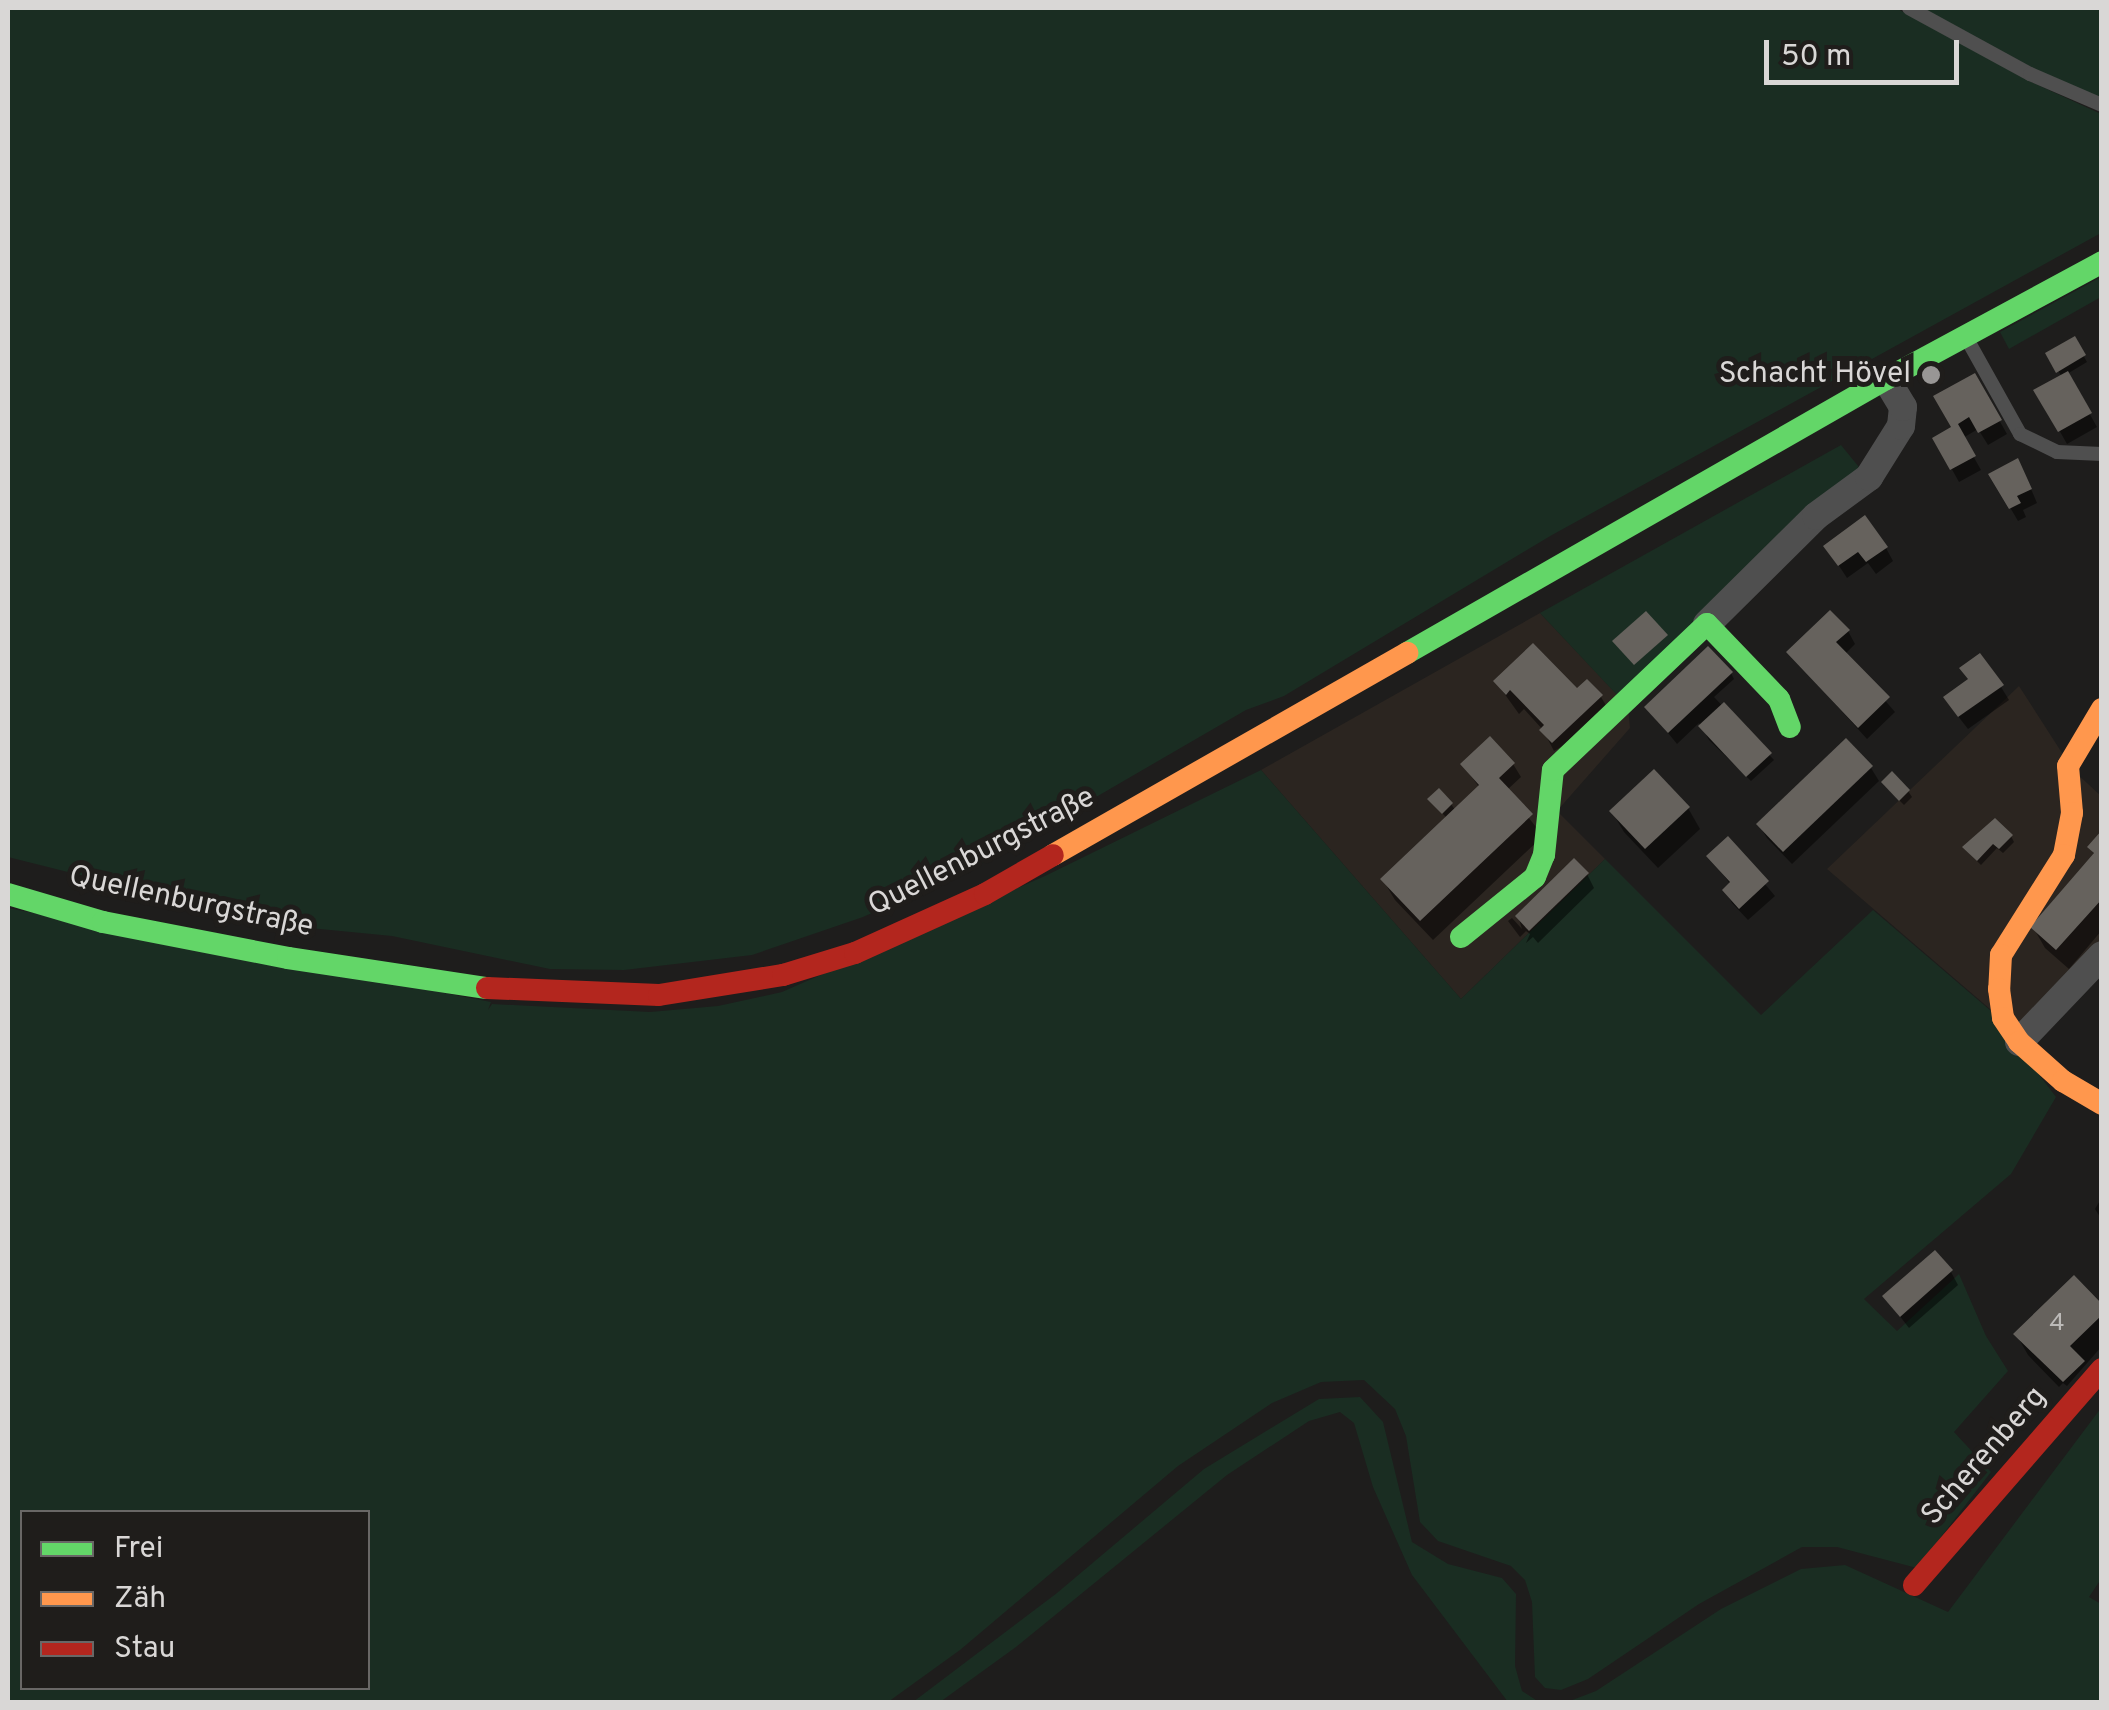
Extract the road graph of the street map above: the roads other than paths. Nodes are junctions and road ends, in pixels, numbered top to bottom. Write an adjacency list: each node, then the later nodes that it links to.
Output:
1 (1909, 8): 2 (lane)
2 (2102, 105)
3 (2102, 262): 4 (street, Quellenburgstraße)
4 (1966, 336): 5 (street, Quellenburgstraße); 6 (lane)
5 (1886, 379): 7 (street); 10 (street, Quellenburgstraße)
6 (2102, 454)
7 (1706, 624): 9 (street); 11 (street)
8 (2102, 709): 13 (street)
9 (1790, 727)
10 (8, 894)
11 (1461, 937)
12 (2102, 954): 13 (street)
13 (2019, 1042): 14 (street)
14 (2102, 1104)
15 (2102, 1369): 16 (street, Scherenberg)
16 (1914, 1586)

